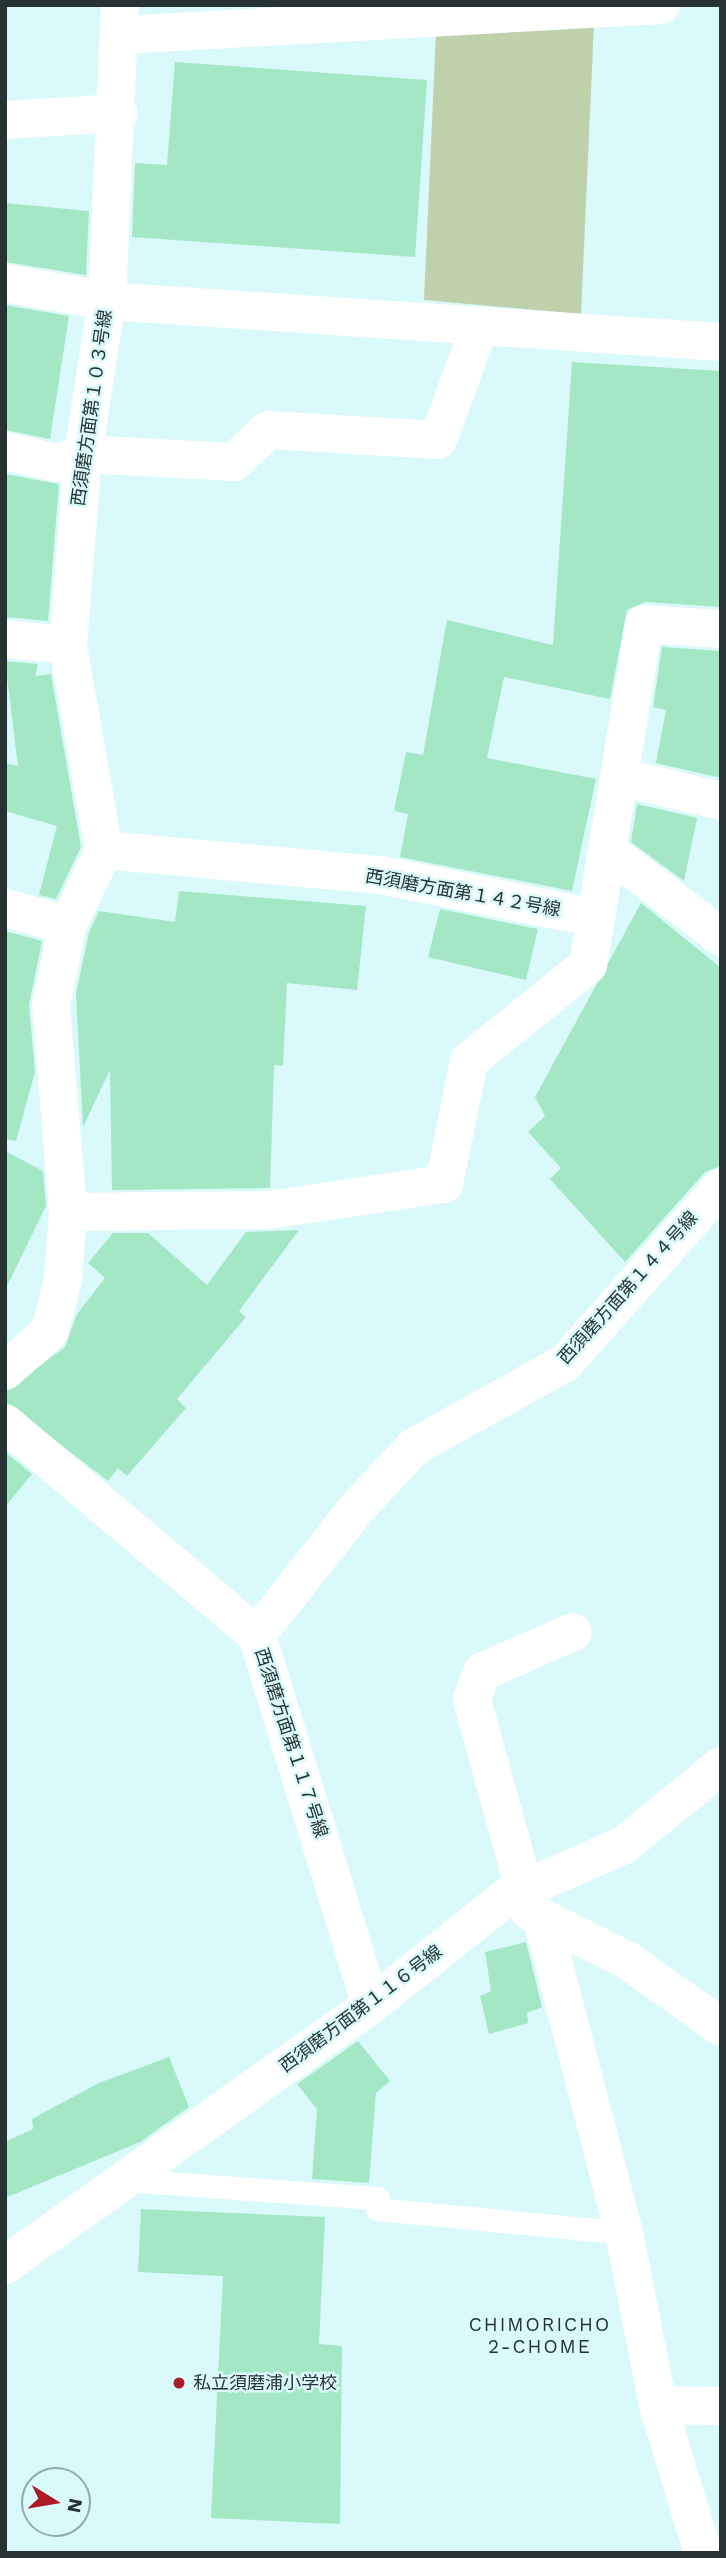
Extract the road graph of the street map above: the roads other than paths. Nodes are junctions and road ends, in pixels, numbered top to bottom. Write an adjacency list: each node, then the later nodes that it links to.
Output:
1 (661, 5): 2 (street)
2 (121, 20): 3 (street, 西須磨方面第１０３号線)
3 (119, 113): 4 (street); 6 (street, 西須磨方面第１０３号線)
4 (5, 120)
5 (5, 283): 6 (street)
6 (107, 301): 7 (street); 10 (street, 西須磨方面第１０３号線)
7 (480, 326): 8 (street); 10 (street)
8 (721, 342)
9 (5, 451): 10 (street)
10 (83, 454): 13 (street, 西須磨方面第１０３号線)
11 (721, 629): 14 (street)
12 (5, 639): 13 (street)
13 (68, 645): 16 (street, 西須磨方面第１０３号線)
14 (619, 777): 15 (street); 17 (street)
15 (721, 801)
16 (104, 850): 19 (street, 西須磨方面第１４２号線); 20 (street)
17 (605, 858): 19 (street); 21 (street)
18 (5, 908): 20 (street)
19 (596, 918): 23 (street)
20 (68, 925): 23 (street)
21 (721, 936)
22 (721, 1187): 27 (street, 西須磨方面第１４４号線)
23 (68, 1212): 24 (street)
24 (5, 1371)
25 (5, 1423): 27 (street, 西須磨方面第１１７号線)
26 (573, 1632): 29 (street)
27 (257, 1635): 30 (street, 西須磨方面第１１７号線)
28 (721, 1766): 29 (street, 西須磨方面第１１６号線)
29 (525, 1903): 30 (street, 西須磨方面第１１６号線); 31 (street); 33 (street)
30 (372, 2005): 32 (street, 西須磨方面第１１６号線)
31 (721, 2027)
32 (125, 2180): 33 (lane); 34 (street, 西須磨方面第１１６号線)
33 (624, 2233): 35 (street)
34 (5, 2265)
35 (659, 2405): 36 (street); 37 (street)
36 (721, 2406)
37 (703, 2553)

